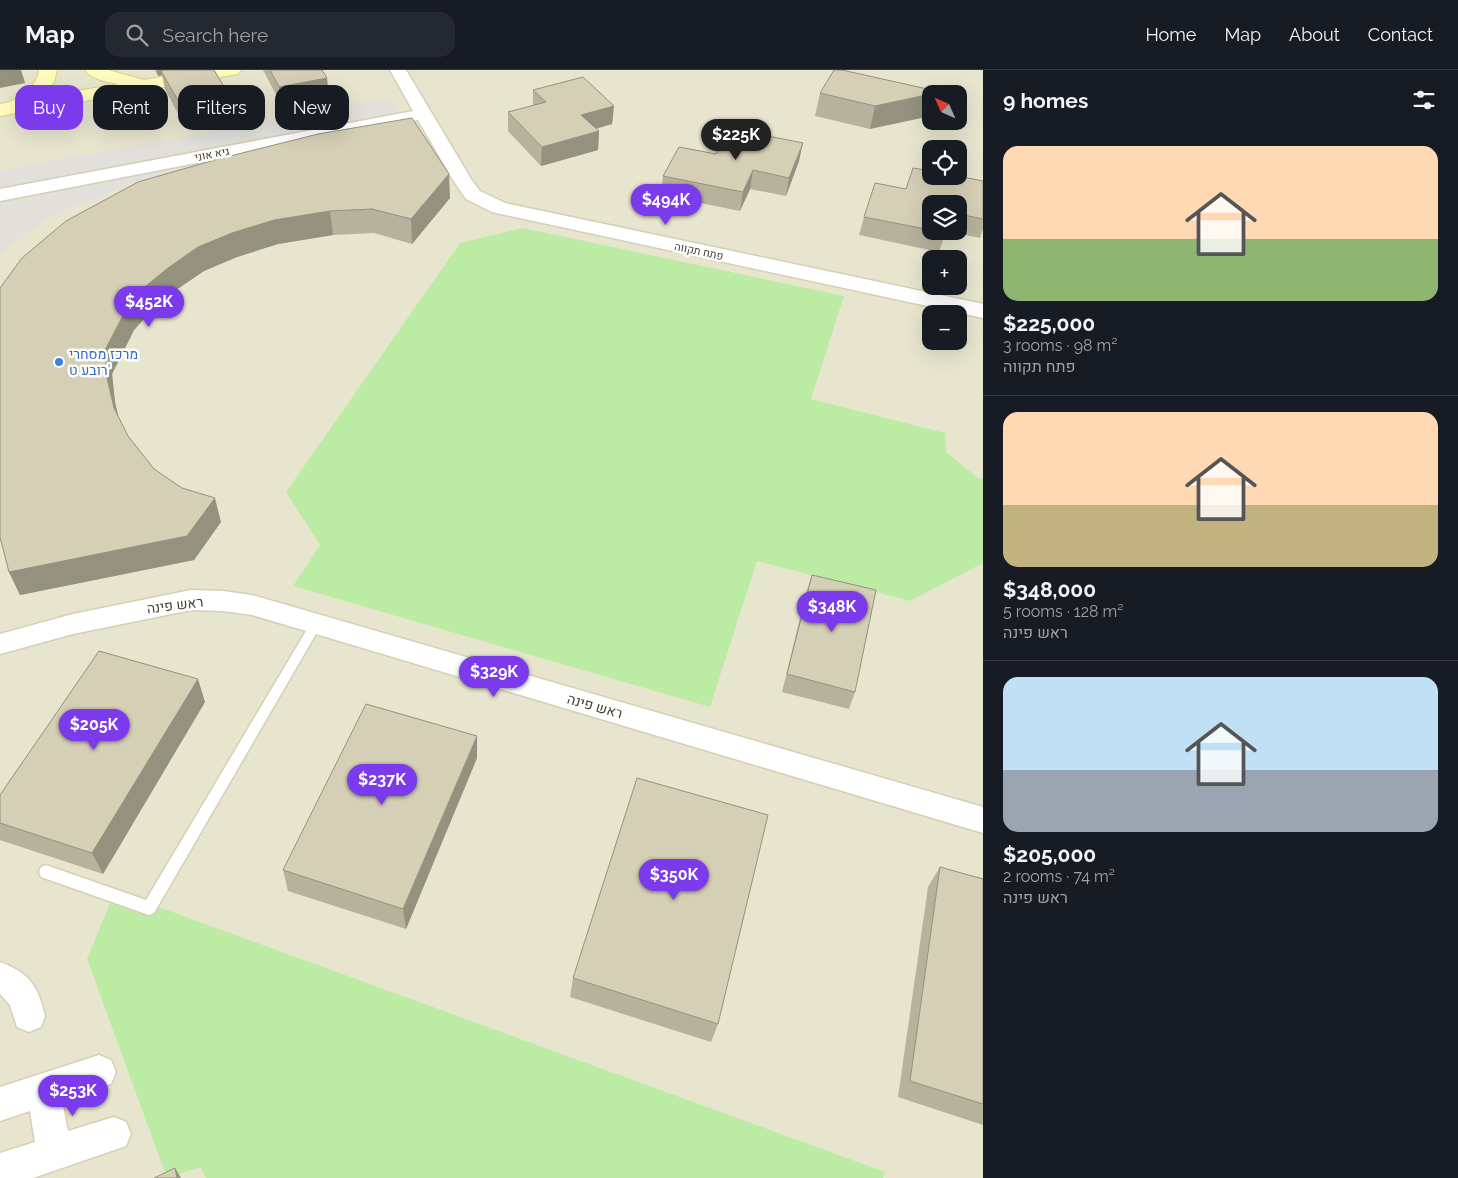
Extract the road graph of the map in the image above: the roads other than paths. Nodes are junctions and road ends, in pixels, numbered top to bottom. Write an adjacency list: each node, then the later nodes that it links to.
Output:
1 (48, 70): 11 (street)
2 (54, 70): 8 (street)
3 (82, 70): 9 (street)
4 (94, 70): 7 (street)
5 (398, 70): 12 (street, פתח תקווה)
6 (225, 71): 7 (street)
7 (153, 84): 10 (street)
8 (66, 85)
9 (81, 85)
10 (83, 95)
11 (3, 109)
12 (423, 114): 13 (street, גיא אוני); 14 (street, פתח תקווה)
13 (0, 195)
14 (983, 311)
15 (316, 624): 16 (street, ראש פינה); 17 (street, ראש פינה); 18 (lane)
16 (0, 644)
17 (983, 820)
18 (46, 872)
19 (0, 977): 20 (street)
20 (29, 1016)
21 (99, 1072): 22 (street)
22 (43, 1090): 23 (street); 25 (street)
23 (0, 1104)
24 (114, 1134): 25 (street)
25 (55, 1153): 26 (street)
26 (0, 1171)

